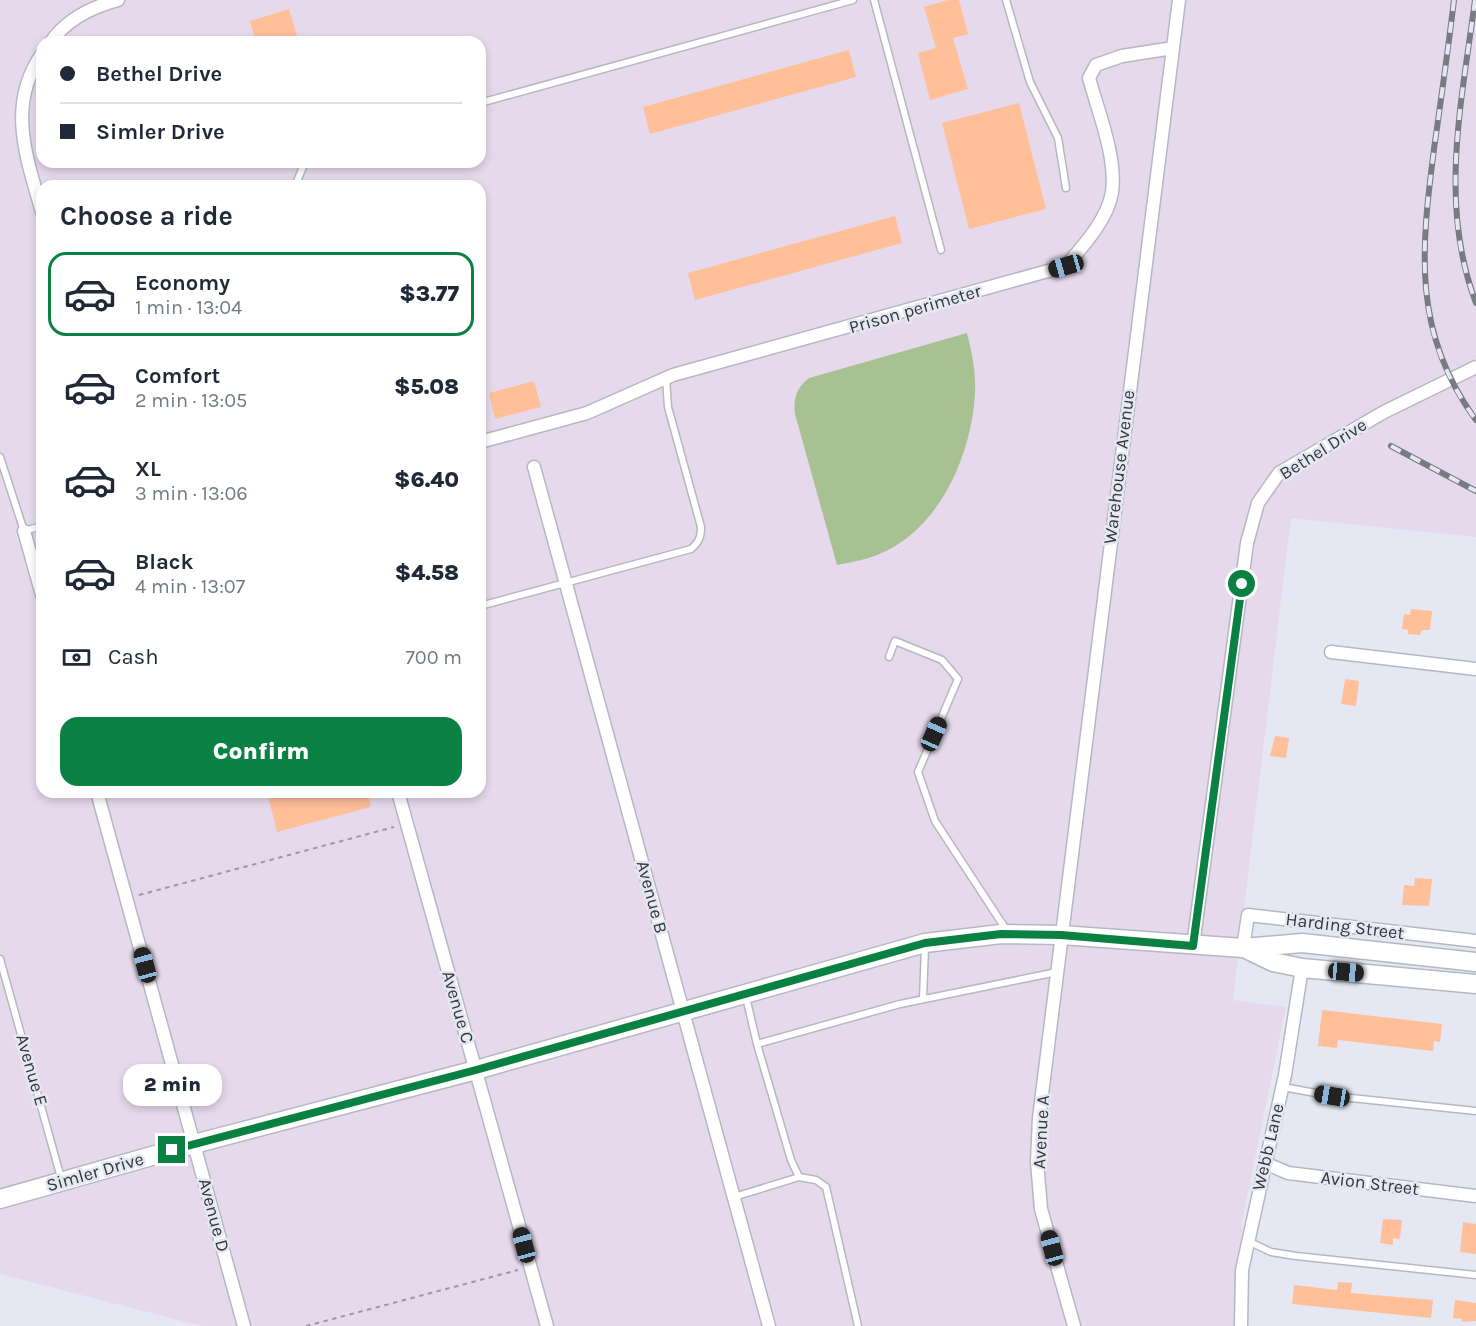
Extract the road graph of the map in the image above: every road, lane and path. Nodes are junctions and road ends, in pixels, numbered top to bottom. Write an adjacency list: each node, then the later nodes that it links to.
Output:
1 (118, 0): 6 (street)
2 (853, 0): 9 (lane)
3 (874, 0): 12 (lane)
4 (1006, 0): 10 (lane)
5 (1179, 0): 7 (street, Warehouse Avenue)
6 (57, 36)
7 (1173, 48): 14 (street, Prison perimeter); 31 (street, Warehouse Avenue)
8 (36, 68): 11 (street)
9 (486, 101)
10 (1066, 188)
11 (36, 191)
12 (941, 250)
13 (1476, 367): 34 (street, Bethel Drive)
14 (666, 378): 15 (street, Prison perimeter); 21 (lane)
15 (486, 440)
16 (0, 457): 19 (lane)
17 (534, 467): 21 (street, Avenue B)
18 (36, 528): 19 (lane)
19 (24, 531): 20 (street)
20 (36, 574)
21 (566, 584): 22 (lane); 43 (street, Avenue B)
22 (486, 604)
23 (1331, 652): 25 (street)
24 (889, 657): 30 (lane)
25 (1476, 669)
26 (99, 798): 29 (street, Avenue D)
27 (400, 798): 28 (street, Avenue C)
28 (407, 824): 29 (path); 45 (street, Avenue C)
29 (127, 898): 48 (street, Avenue D)
30 (1009, 934): 31 (street, Simler Drive); 33 (street, Simler Drive)
31 (1061, 935): 34 (street, Simler Drive); 39 (street, Avenue A)
32 (1476, 941): 35 (street, Harding Street)
33 (925, 943): 41 (street, Simler Drive); 42 (lane)
34 (1193, 946): 35 (street, Simler Drive)
35 (1243, 948): 37 (street, Simler Drive); 38 (street)
36 (0, 959): 51 (lane, Avenue E)
37 (1476, 962)
38 (1302, 968): 40 (street); 46 (street, Webb Lane)
39 (1057, 972): 42 (lane); 63 (street, Avenue A)
40 (1476, 984)
41 (746, 993): 43 (street, Simler Drive); 44 (lane)
42 (923, 999): 44 (lane)
43 (683, 1011): 45 (street, Simler Drive); 53 (street, Avenue B)
44 (757, 1044): 50 (lane)
45 (476, 1070): 48 (street, Simler Drive); 56 (street, Avenue C)
46 (1282, 1087): 47 (lane); 49 (street, Webb Lane)
47 (1476, 1111)
48 (194, 1144): 51 (street, Simler Drive); 58 (street, Avenue D)
49 (1265, 1163): 52 (street, Avion Street); 55 (street, Webb Lane)
50 (799, 1177): 53 (lane); 62 (lane)
51 (62, 1182): 54 (street, Simler Drive)
52 (1476, 1196)
53 (734, 1197): 61 (street, Avenue B)
54 (0, 1199)
55 (1248, 1240): 57 (lane); 64 (street, Webb Lane)
56 (530, 1267): 59 (path); 60 (street, Avenue C)
57 (1476, 1275)
58 (244, 1326)
59 (306, 1326)
60 (547, 1326)
61 (769, 1326)
62 (858, 1326)
63 (1074, 1326)
64 (1241, 1326)

